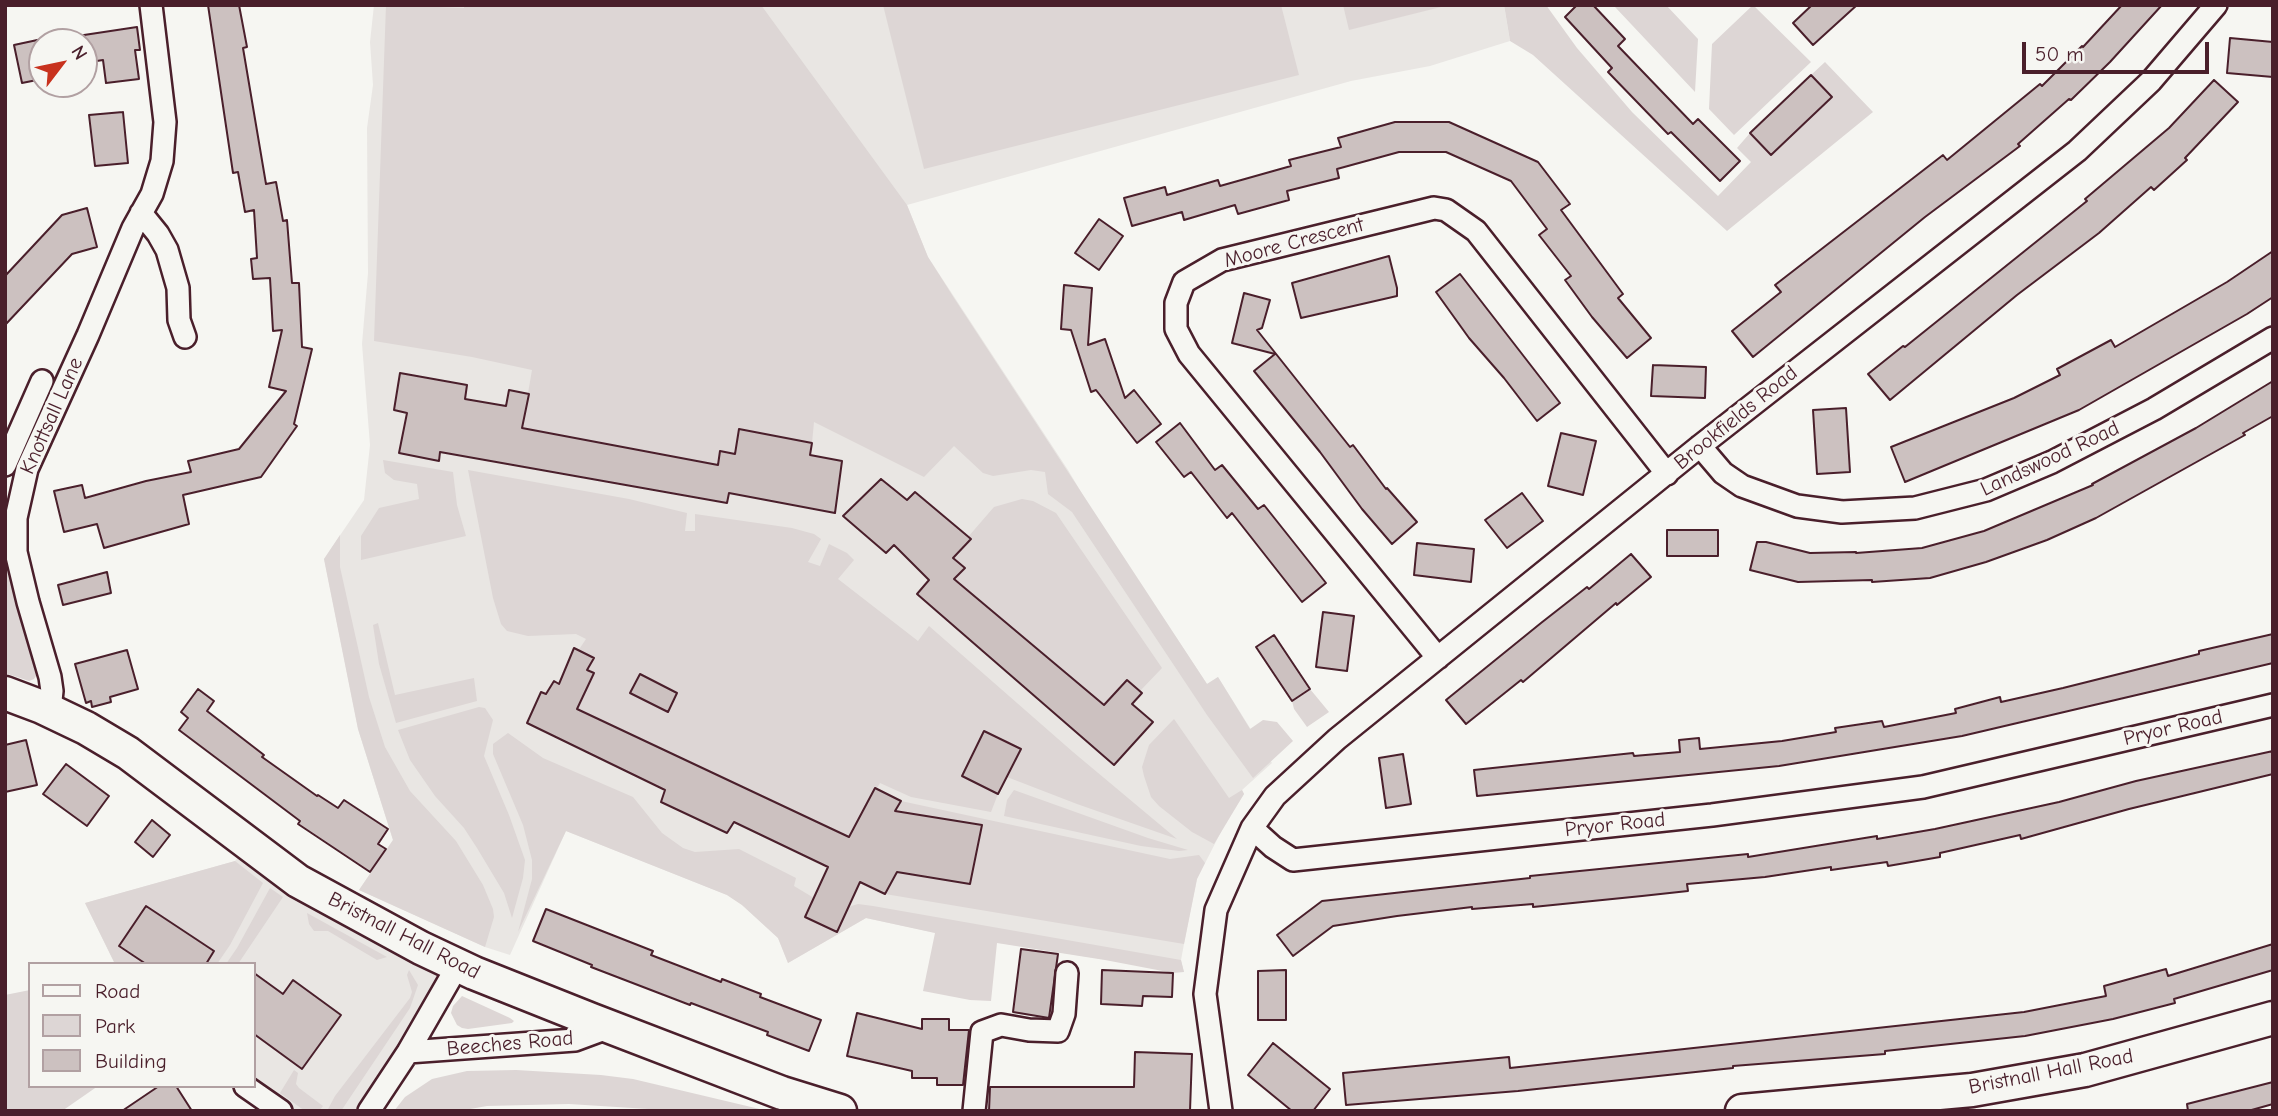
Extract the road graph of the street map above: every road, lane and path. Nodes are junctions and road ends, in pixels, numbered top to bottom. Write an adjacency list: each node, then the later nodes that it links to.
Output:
1 (151, 5): 3 (street, Knottsall Lane)
2 (2216, 5): 8 (street, Brookfields Road)
3 (141, 213): 4 (street); 7 (street, Knottsall Lane)
4 (185, 337)
5 (2273, 338): 8 (street, Landswood Road)
6 (42, 381): 7 (street)
7 (41, 409): 9 (street); 10 (street, Knottsall Lane)
8 (1700, 446): 11 (street, Brookfields Road)
9 (7, 459): 10 (street)
10 (30, 461): 12 (street, Knottsall Lane)
11 (1667, 474): 13 (street, Brookfields Road); 13 (street, Moore Crescent)
12 (10, 512): 16 (street, Knottsall Lane)
13 (1438, 658): 17 (street, Brookfields Road)
14 (5, 693): 16 (street, Bristnall Hall Road)
15 (2273, 705): 17 (street, Pryor Road)
16 (50, 710): 18 (street, Bristnall Hall Road)
17 (1252, 828): 28 (street)
18 (458, 965): 21 (street, Bristnall Hall Road); 22 (street, Beeches Road)
19 (1067, 973): 27 (street)
20 (2273, 1018): 29 (street, Bristnall Hall Road)
21 (610, 1027): 22 (street, Beeches Road); 26 (street, Bristnall Hall Road)
22 (408, 1052): 25 (street, Beeches Road)
23 (248, 1088): 24 (street)
24 (281, 1111)
25 (369, 1111)
26 (840, 1111)
27 (974, 1111)
28 (1221, 1111)
29 (1742, 1111)

